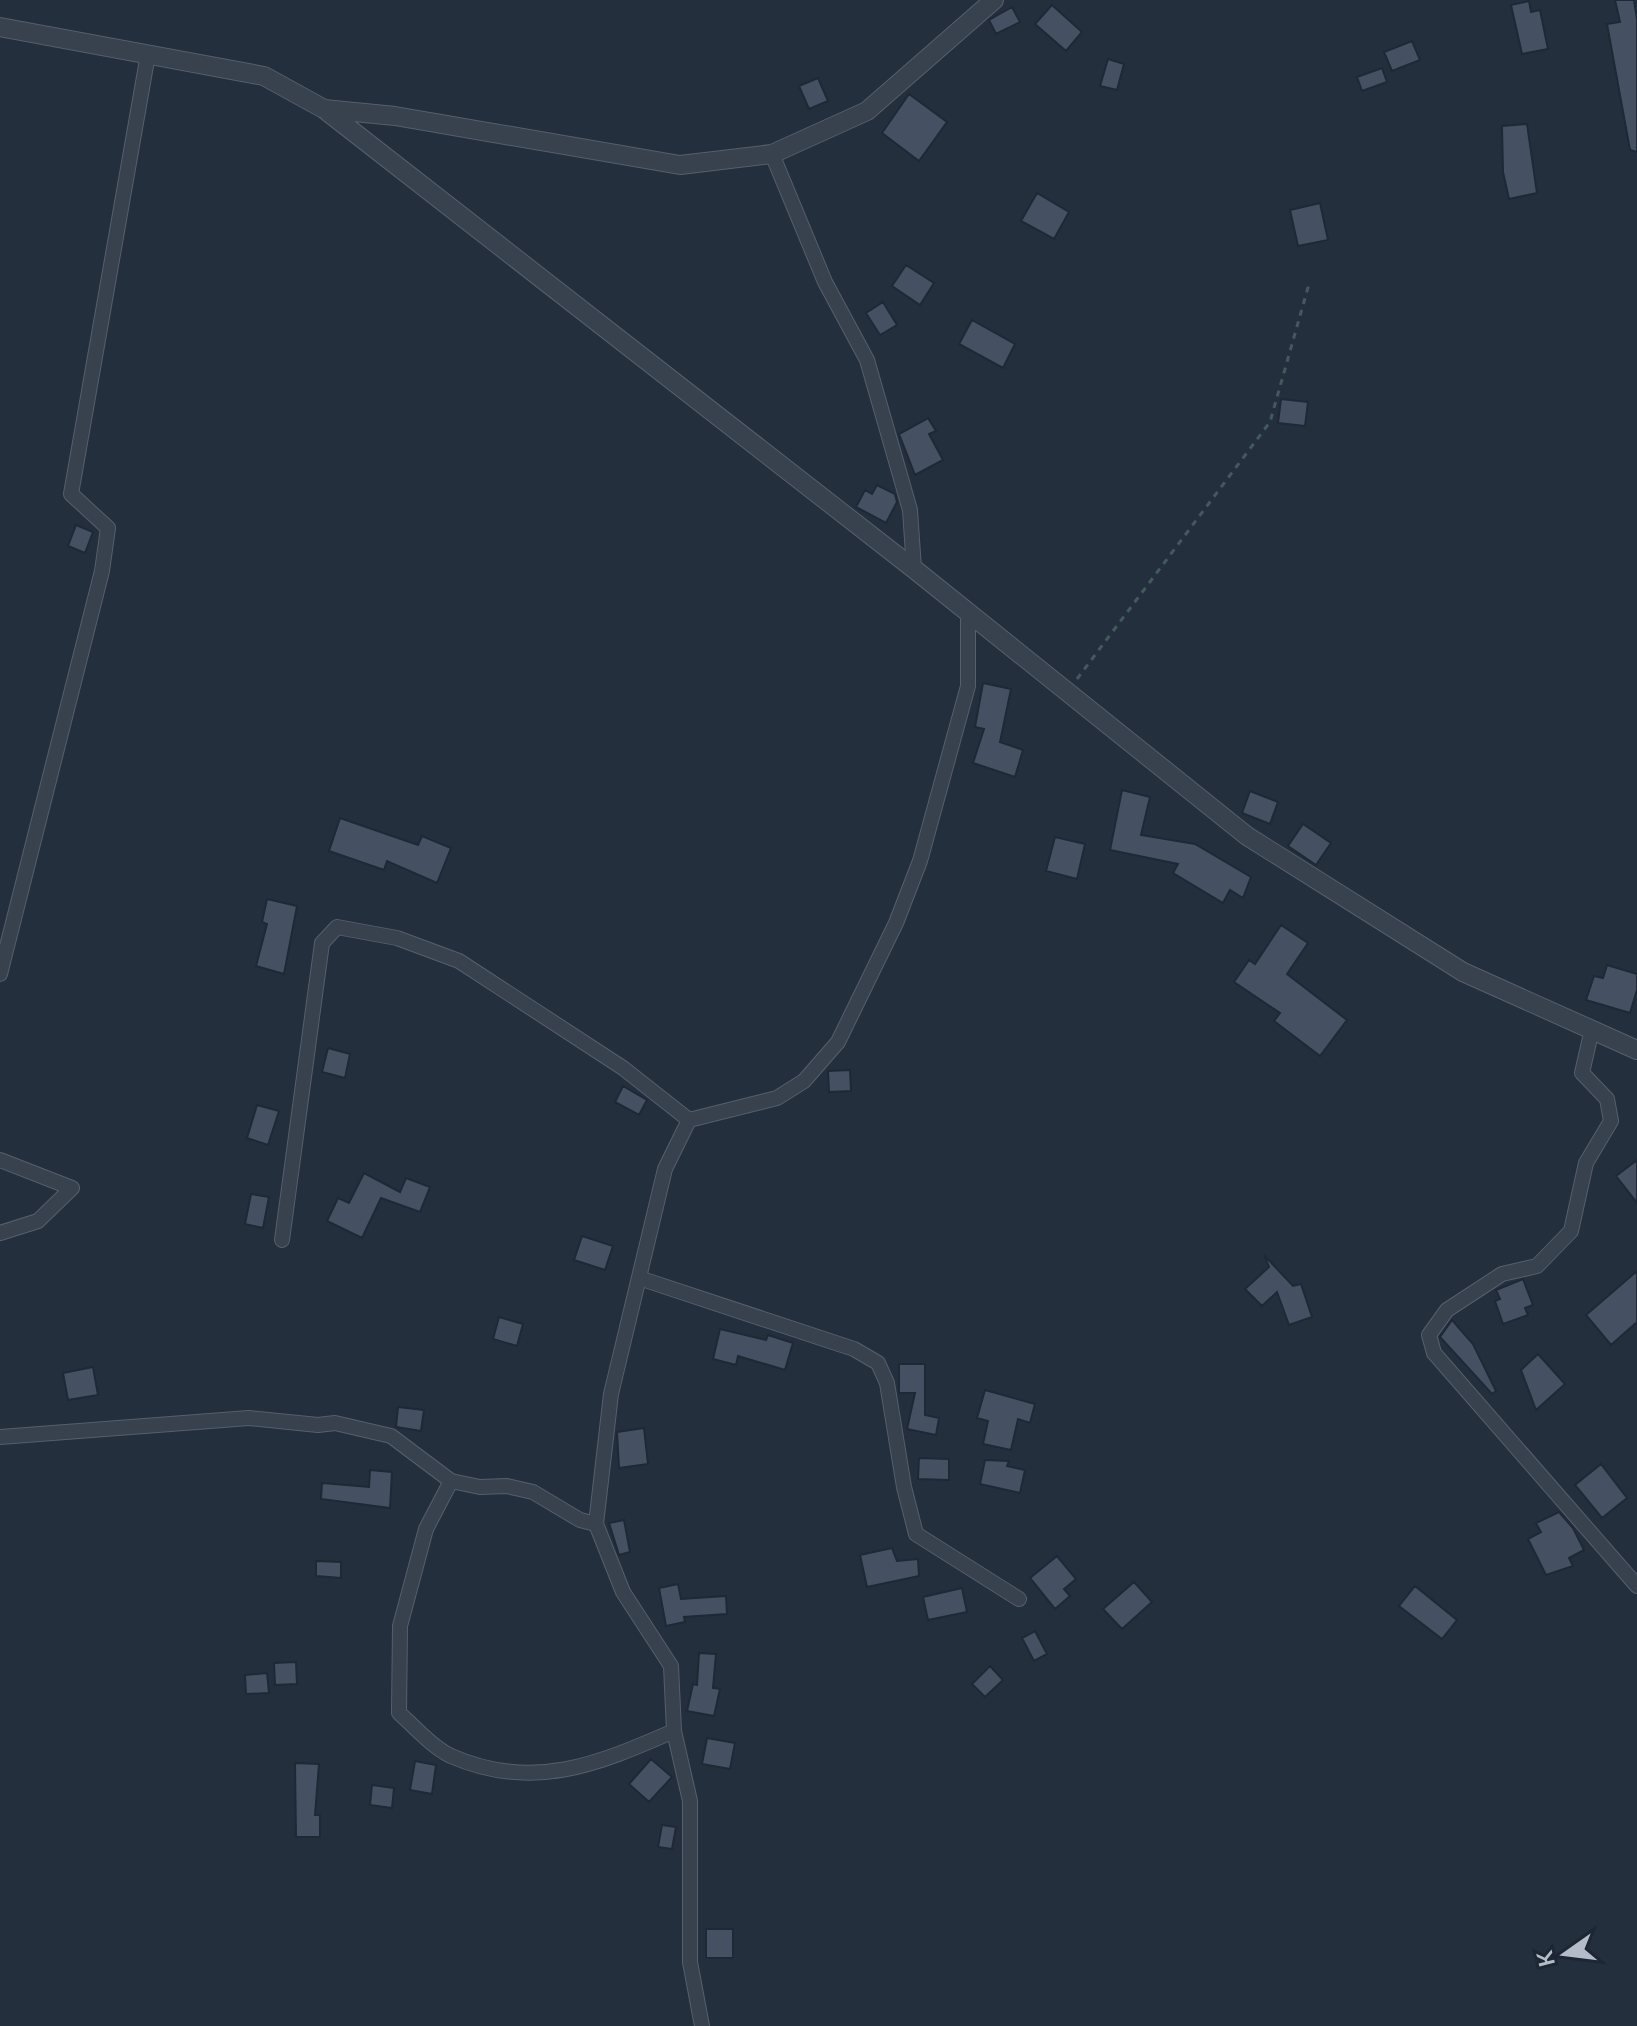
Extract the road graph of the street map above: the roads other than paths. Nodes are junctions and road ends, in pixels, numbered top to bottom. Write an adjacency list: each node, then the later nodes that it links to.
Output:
1 (994, 0): 5 (street)
2 (0, 27): 3 (street)
3 (148, 54): 4 (street); 8 (street)
4 (324, 109): 5 (street); 6 (street)
5 (772, 154): 6 (street)
6 (914, 569): 7 (street)
7 (968, 612): 9 (street); 11 (street)
8 (0, 974)
9 (1592, 1029): 10 (street); 19 (street)
10 (1637, 1050)
11 (689, 1120): 14 (street); 15 (street)
12 (0, 1160): 13 (street)
13 (0, 1233)
14 (282, 1240)
15 (639, 1278): 18 (street); 20 (street)
16 (0, 1437): 17 (street)
17 (451, 1481): 18 (street); 21 (street)
18 (596, 1524): 21 (street)
19 (1637, 1586)
20 (1019, 1599)
21 (674, 1731): 22 (street)
22 (702, 2026)

